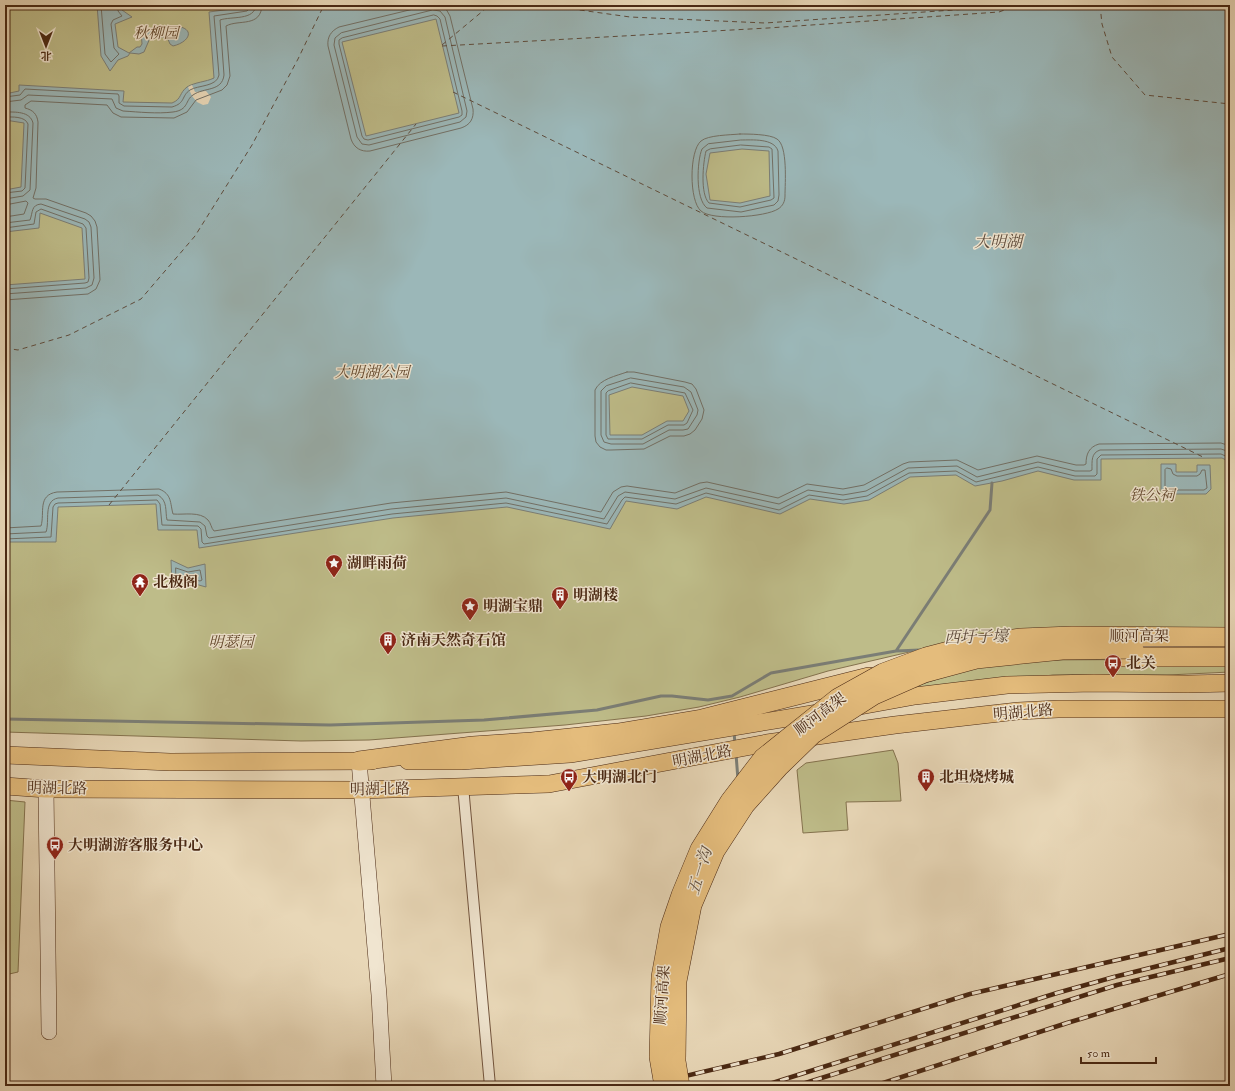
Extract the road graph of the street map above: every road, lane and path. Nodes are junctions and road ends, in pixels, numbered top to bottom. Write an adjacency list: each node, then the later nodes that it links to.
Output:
1 (1230, 637): 5 (highway, 顺河高架, bridge)
2 (1230, 647): 3 (highway, 顺河高架, bridge)
3 (1024, 654): 4 (highway, bridge); 18 (highway, 顺河高架, bridge)
4 (1230, 656)
5 (883, 674): 9 (highway, bridge); 17 (highway, 顺河高架, bridge)
6 (1230, 683): 9 (main road, 明湖北路)
7 (1230, 709): 11 (main road, 明湖北路)
8 (5, 755): 9 (main road, 明湖北路)
9 (359, 761): 13 (street)
10 (5, 786): 12 (main road, 明湖北路)
11 (463, 786): 13 (main road, 明湖北路); 16 (street)
12 (46, 789): 13 (main road, 明湖北路); 14 (street)
13 (361, 790): 15 (street)
14 (49, 1032)
15 (384, 1086)
16 (490, 1086)
17 (664, 1086)
18 (680, 1086)

